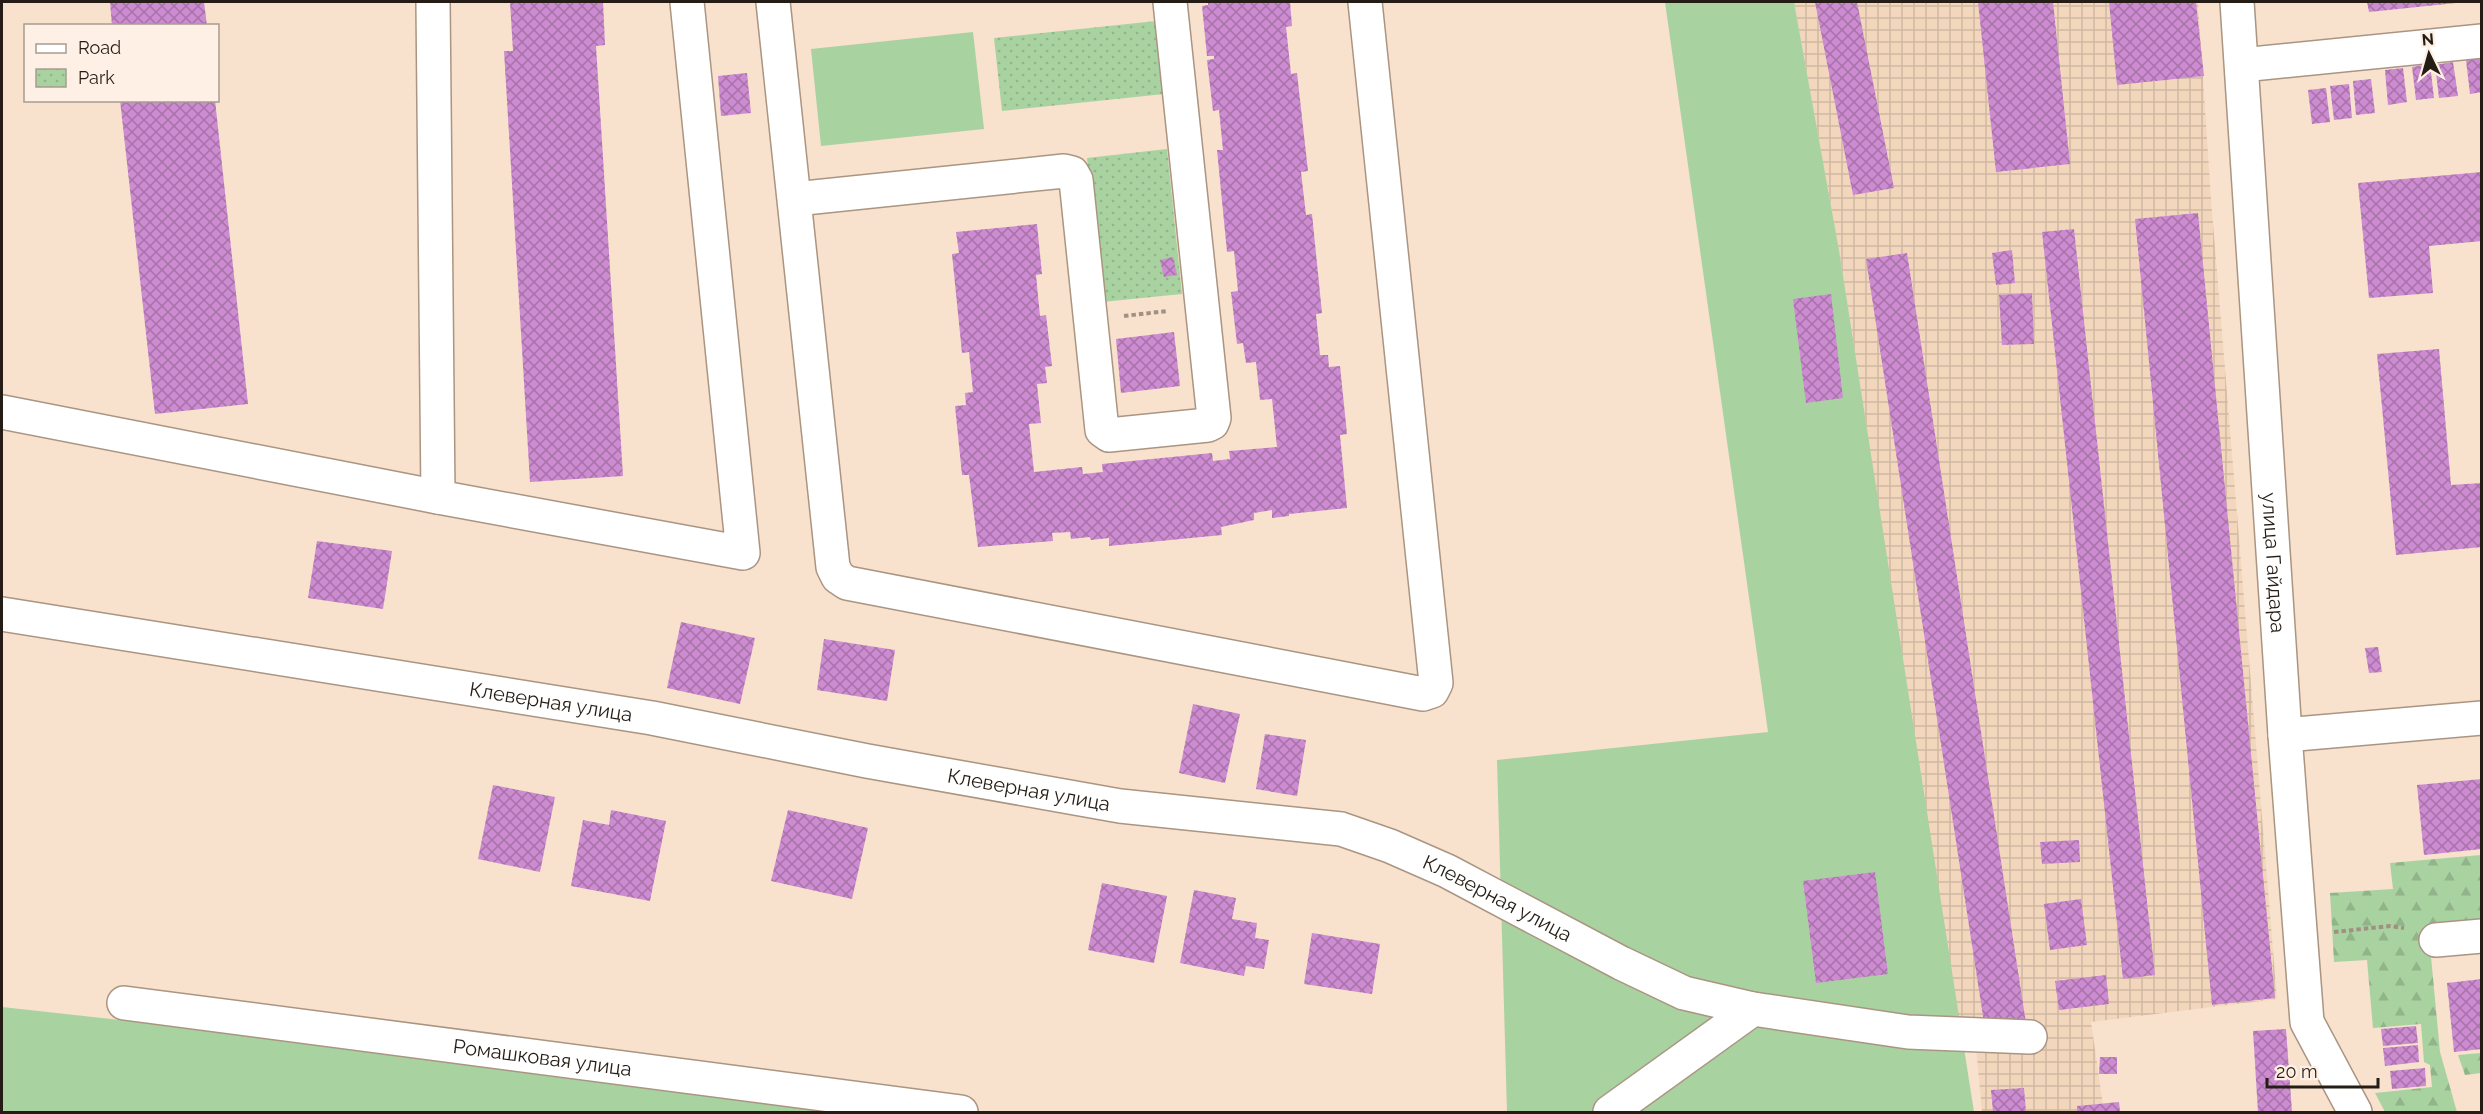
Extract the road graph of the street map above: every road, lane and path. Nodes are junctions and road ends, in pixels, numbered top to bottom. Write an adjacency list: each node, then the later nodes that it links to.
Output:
1 (433, 2): 13 (street)
2 (687, 2): 13 (street)
3 (773, 2): 9 (street)
4 (1170, 2): 10 (street)
5 (1365, 2): 9 (street)
6 (2237, 2): 8 (street, улица Гайдара)
7 (2481, 41): 8 (street)
8 (2242, 65): 16 (street, улица Гайдара)
9 (795, 199): 11 (street)
10 (1202, 308): 11 (path); 11 (street)
11 (1090, 319)
12 (2, 412): 13 (street)
13 (438, 497)
14 (2, 614): 21 (street, Клеверная улица)
15 (2481, 718): 16 (street)
16 (2285, 735): 17 (street, улица Гайдара)
17 (2300, 935): 19 (path); 25 (street, улица Гайдара)
18 (2481, 936): 19 (street)
19 (2436, 940)
20 (123, 1003): 23 (street, Ромашковая улица)
21 (1753, 1009): 22 (street, Клеверная улица); 24 (street)
22 (2030, 1037)
23 (961, 1113)
24 (1610, 1113)
25 (2355, 1113)

